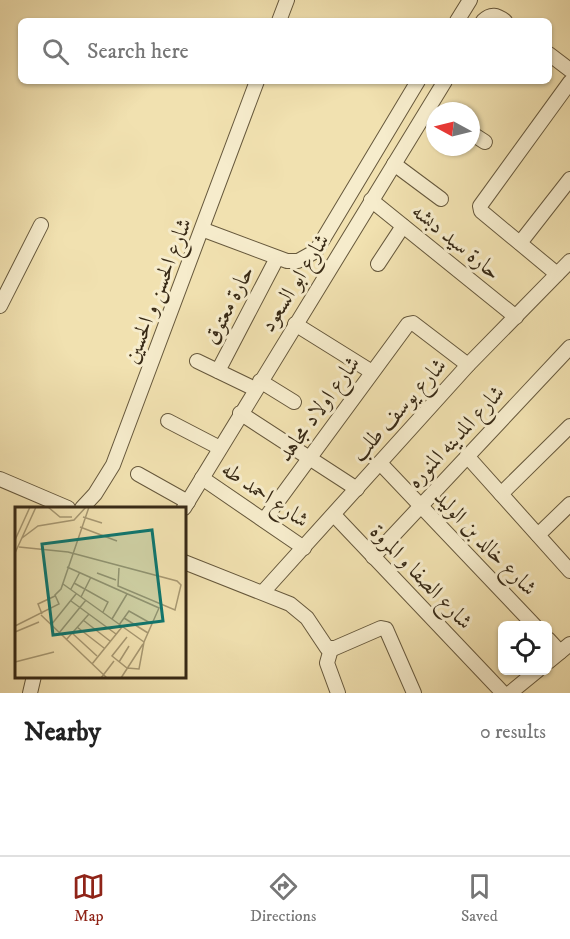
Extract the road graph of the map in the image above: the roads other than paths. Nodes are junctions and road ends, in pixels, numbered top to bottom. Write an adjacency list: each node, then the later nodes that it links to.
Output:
1 (287, 0): 3 (street)
2 (470, 0): 4 (street)
3 (280, 18)
4 (459, 18)
5 (487, 18): 6 (street)
6 (502, 18)
7 (552, 56): 8 (street)
8 (570, 70)
9 (570, 82): 24 (street)
10 (257, 84): 23 (street, شارع الحسن و الحسين)
11 (416, 84): 25 (street)
12 (444, 84): 13 (street, شارع ابو السعود)
13 (437, 102)
14 (426, 120): 17 (street, شارع ابو السعود)
15 (480, 138): 16 (street)
16 (485, 142)
17 (394, 164): 19 (street); 20 (street, شارع ابو السعود)
18 (570, 179): 24 (street)
19 (441, 199)
20 (370, 200): 22 (street, حارة سيد دبشه); 31 (street, شارع ابو السعود)
21 (41, 225): 29 (street)
22 (403, 226): 27 (street); 30 (street, حارة سيد دبشه)
23 (204, 230): 25 (street); 55 (street, شارع الحسن و الحسين)
24 (520, 243): 28 (street)
25 (277, 258): 35 (street, حارة معتوق)
26 (570, 261): 28 (street, شارع يوسف طلب)
27 (378, 264)
28 (557, 274): 30 (street, شارع يوسف طلب)
29 (0, 306)
30 (516, 317): 34 (street, شارع يوسف طلب)
31 (295, 324): 36 (street); 37 (street, شارع ابو السعود)
32 (570, 347): 43 (street, شارع المدينه المنوره)
33 (197, 361): 35 (street)
34 (468, 364): 36 (street, شارع اولاد مجاهد); 45 (street, شارع يوسف طلب)
35 (218, 371): 37 (street)
36 (372, 372): 44 (street, شارع اولاد مجاهد)
37 (257, 385): 38 (street); 39 (street, شارع ابو السعود)
38 (294, 402)
39 (240, 413): 42 (street, شارع ابو السعود); 44 (street)
40 (168, 421): 42 (street)
41 (570, 426): 50 (street)
42 (220, 448): 47 (street, شارع ابو السعود)
43 (467, 456): 50 (street); 53 (street, شارع المدينه المنوره)
44 (309, 458): 49 (street); 57 (street, شارع اولاد مجاهد)
45 (380, 463): 49 (street, شارع يوسف طلب); 53 (street, شارع خالد بن الوليد)
46 (138, 474): 52 (street)
47 (202, 478): 52 (street, شارع ابو السعود); 57 (street, شارع احمد طه)
48 (0, 479): 54 (street)
49 (357, 489): 56 (street, شارع يوسف طلب)
50 (501, 494): 58 (street)
51 (570, 504): 58 (street)
52 (186, 505)
53 (420, 505): 60 (street, شارع المدينه المنوره); 64 (street, شارع خالد بن الوليد)
54 (66, 507)
55 (83, 507)
56 (334, 515): 59 (street, شارع يوسف طلب); 60 (street, شارع الصفا و المروة)
57 (264, 520): 59 (street, شارع احمد طه)
58 (538, 535): 62 (street)
59 (304, 548): 63 (street, شارع يوسف طلب)
60 (373, 557): 73 (street, شارع الصفا و المروة)
61 (186, 563): 63 (street)
62 (570, 571)
63 (263, 592): 66 (street)
64 (530, 621)
65 (565, 648): 67 (street)
66 (331, 649): 71 (street); 72 (street)
67 (552, 659)
68 (532, 675): 74 (street)
69 (34, 678): 70 (street)
70 (30, 693)
71 (338, 693)
72 (414, 693)
73 (503, 693)
74 (510, 693)

